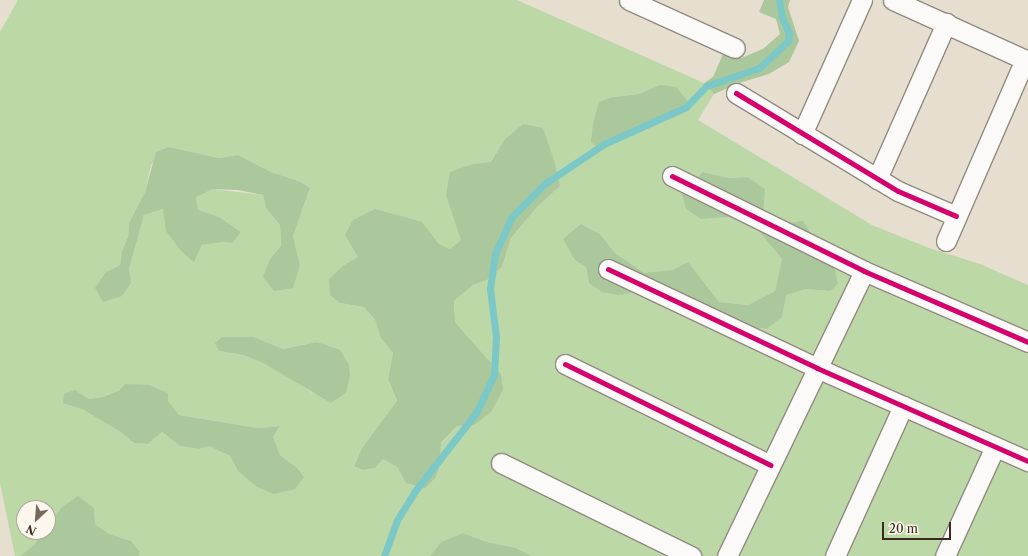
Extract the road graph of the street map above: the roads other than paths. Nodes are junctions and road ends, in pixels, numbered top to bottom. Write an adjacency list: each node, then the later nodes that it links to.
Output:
1 (629, 0): 5 (street)
2 (862, 0): 8 (street)
3 (893, 0): 4 (street)
4 (946, 24): 6 (street); 10 (street)
5 (735, 48)
6 (1026, 60): 11 (street)
7 (736, 93): 8 (street)
8 (802, 134): 10 (street)
9 (672, 176): 14 (street)
10 (877, 179): 11 (street)
11 (956, 216): 12 (street)
12 (946, 240)
13 (608, 269): 17 (street)
14 (864, 271): 15 (street); 17 (street)
15 (1028, 342)
16 (565, 364): 22 (street)
17 (817, 368): 18 (street); 22 (street)
18 (903, 406): 19 (street); 25 (street)
19 (995, 446): 20 (street); 26 (street)
20 (1028, 461)
21 (501, 463): 23 (street)
22 (770, 465): 24 (street)
23 (691, 556)
24 (727, 556)
25 (835, 556)
26 (946, 556)

